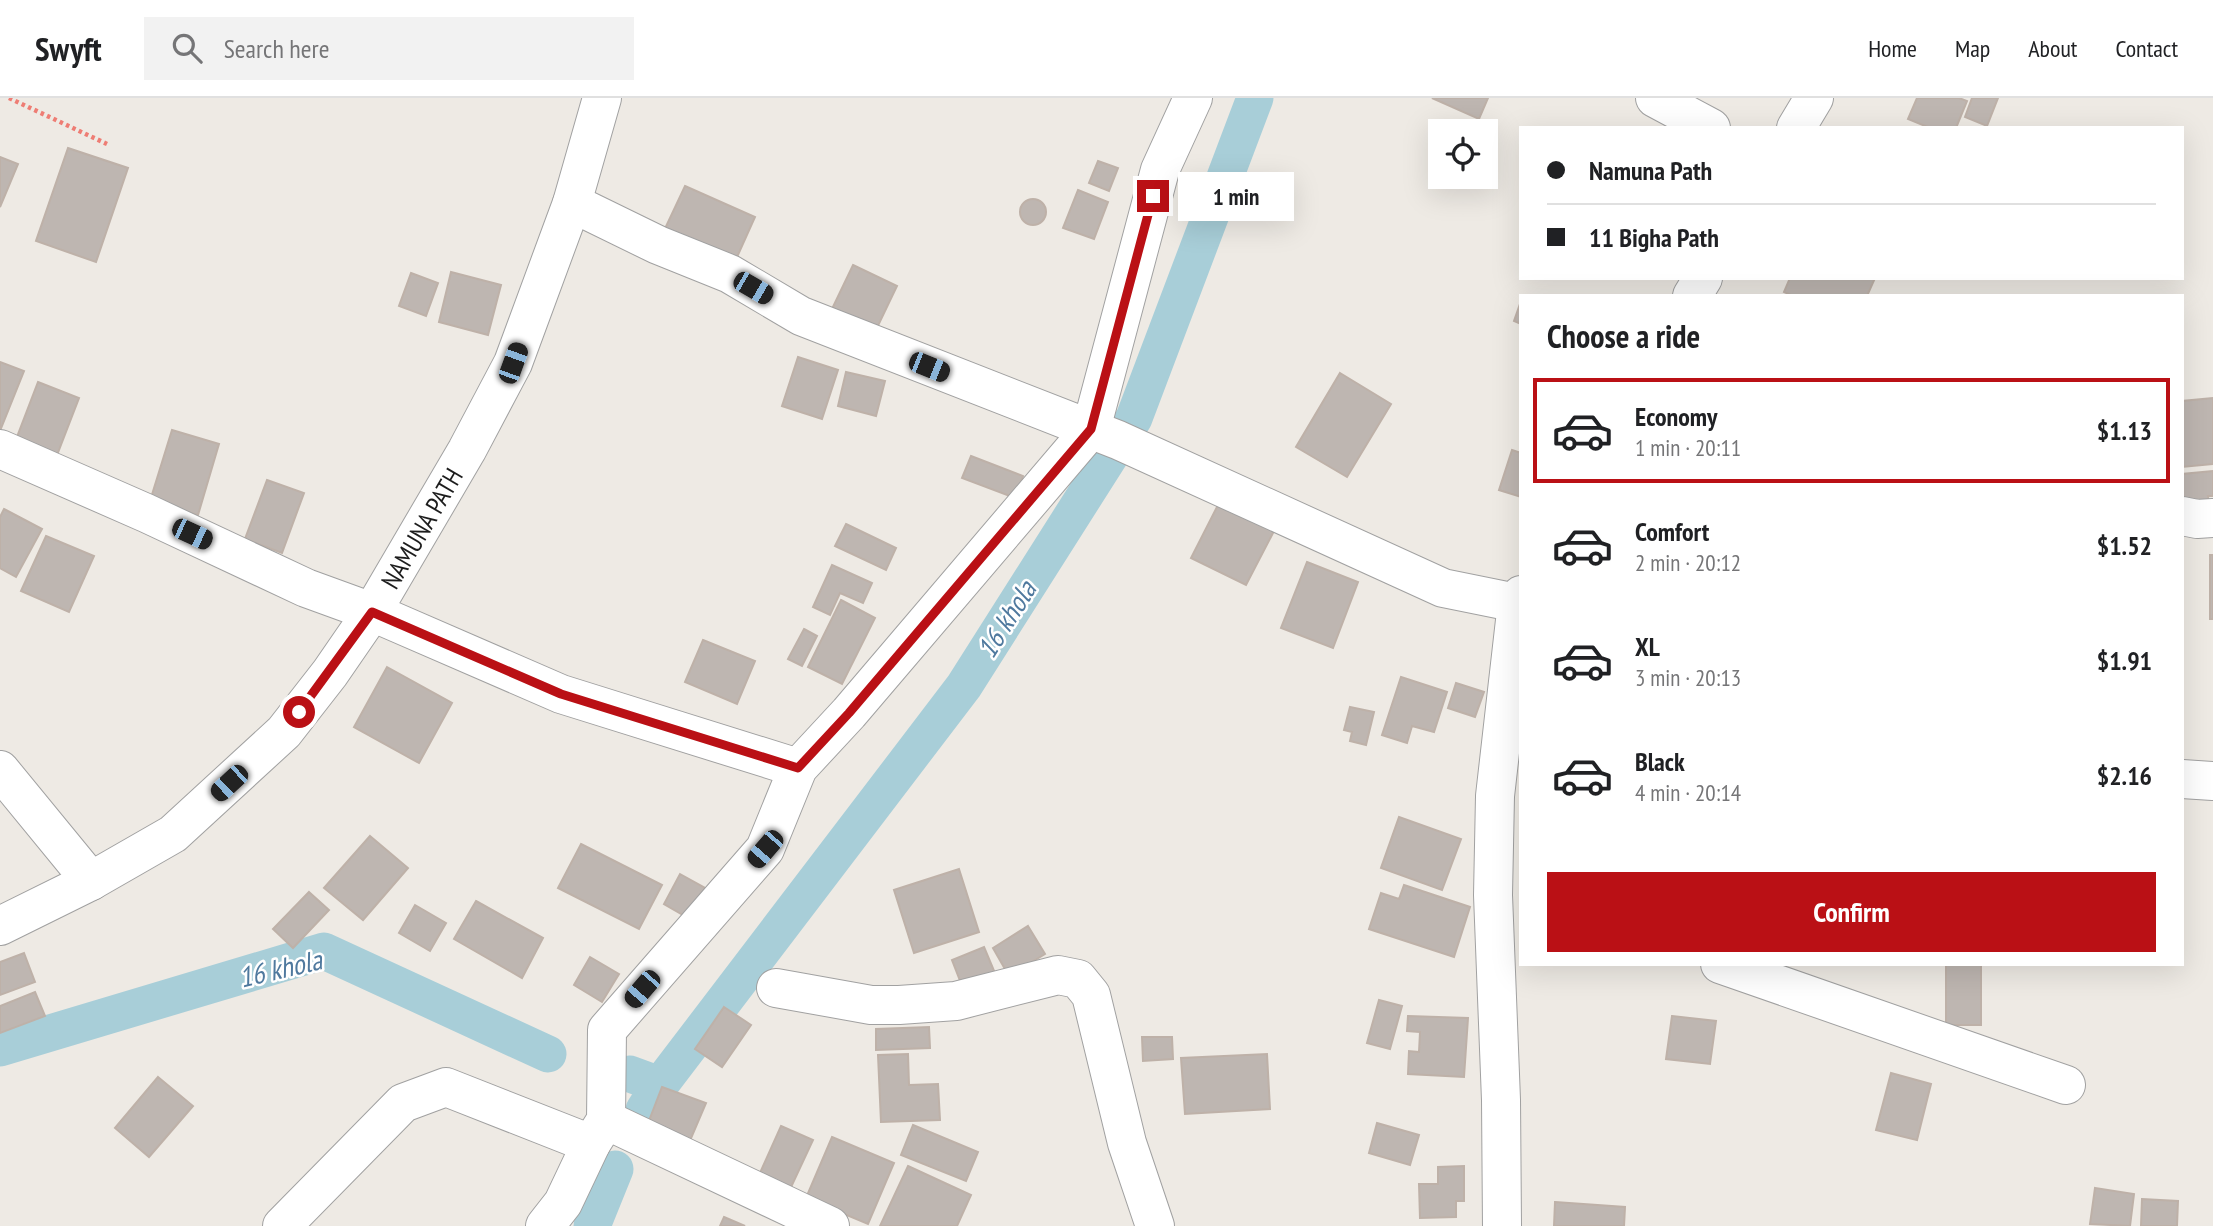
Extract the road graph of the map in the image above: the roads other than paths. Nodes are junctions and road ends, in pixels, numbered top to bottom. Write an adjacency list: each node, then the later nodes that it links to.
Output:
1 (601, 98): 7 (street, NAMUNA PATH)
2 (1193, 98): 8 (street)
3 (1655, 98): 5 (street)
4 (1814, 98): 6 (street)
5 (1707, 126)
6 (1797, 126)
7 (572, 203): 8 (street); 13 (street, NAMUNA PATH)
8 (1105, 434): 12 (street); 14 (street)
9 (0, 449): 13 (street)
10 (2184, 516): 11 (street)
11 (2213, 518)
12 (1519, 599): 19 (street)
13 (372, 612): 14 (street); 18 (street, NAMUNA PATH)
14 (798, 768): 24 (street)
15 (0, 770): 18 (street)
16 (2184, 779): 17 (street)
17 (2213, 781)
18 (91, 881): 20 (street, NAMUNA PATH)
19 (1507, 899): 29 (street)
20 (0, 926)
21 (1726, 966): 23 (street)
22 (776, 988): 28 (street)
23 (2066, 1085)
24 (598, 1132): 25 (street); 26 (street); 27 (street)
25 (282, 1226)
26 (545, 1226)
27 (830, 1226)
28 (1155, 1226)
29 (1502, 1226)

